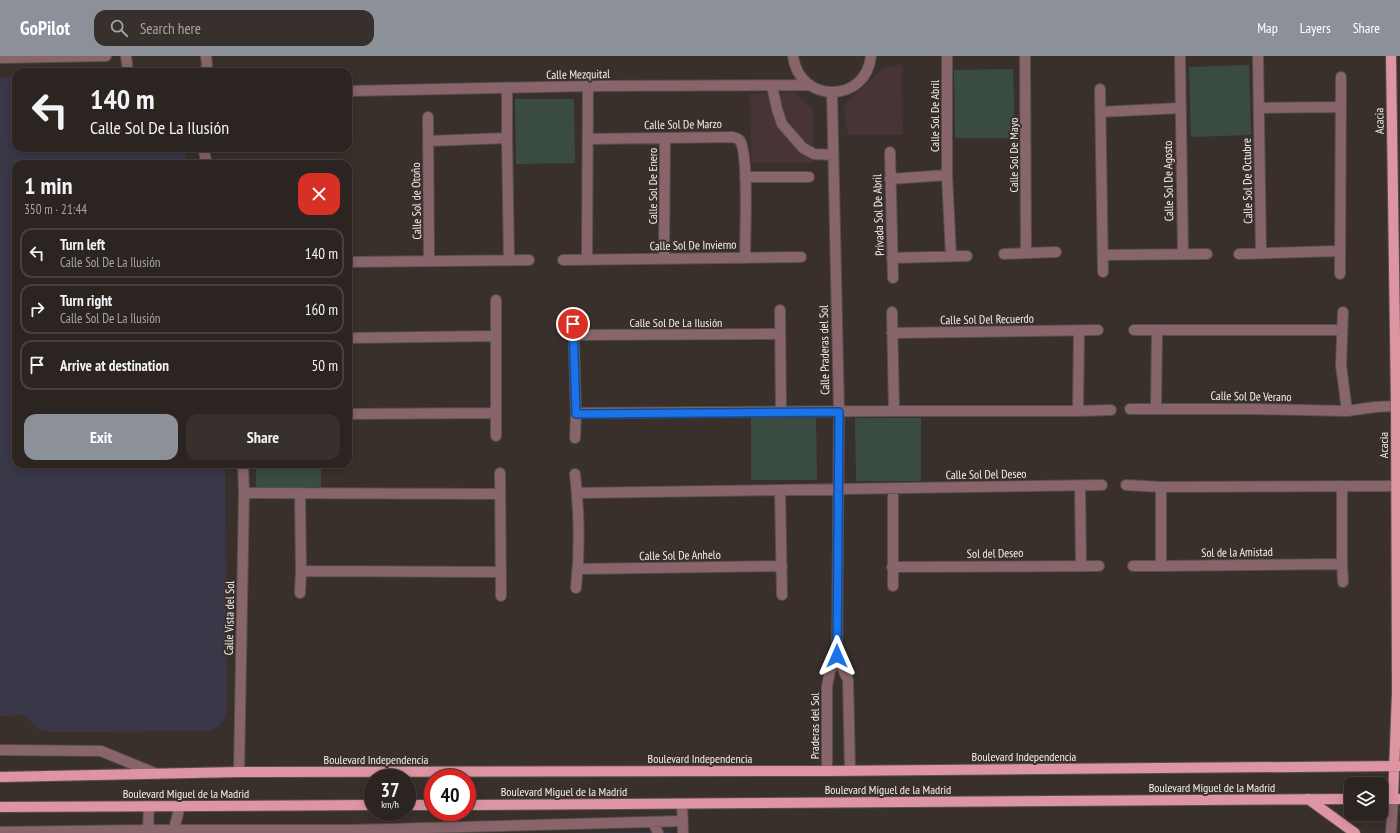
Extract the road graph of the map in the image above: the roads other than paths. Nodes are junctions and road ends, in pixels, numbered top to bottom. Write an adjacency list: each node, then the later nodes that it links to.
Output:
1 (106, 56): 11 (street)
2 (126, 56): 13 (street)
3 (206, 56): 14 (street)
4 (793, 56): 16 (street)
5 (872, 56): 22 (street)
6 (947, 56): 34 (street, Calle Sol De Abril)
7 (1025, 56): 42 (street, Calle Sol De Mayo)
8 (1180, 56): 24 (street, Calle Sol De Agosto)
9 (1258, 56): 25 (street, Calle Sol De Octubre)
10 (1391, 56): 77 (main road, Acacia)
11 (15, 57): 12 (street)
12 (0, 58)
13 (128, 68)
14 (206, 68)
15 (1341, 77): 23 (street)
16 (809, 85): 18 (street, Calle Mezquital); 22 (street)
17 (588, 86): 18 (street, Calle Mezquital); 19 (street, Calle Mezquital); 30 (street)
18 (772, 86): 33 (street)
19 (507, 88): 21 (street, Calle Mezquital); 28 (street)
20 (1100, 89): 26 (street)
21 (352, 91)
22 (832, 93): 33 (street, Calle Praderas del Sol)
23 (1341, 107): 25 (street); 38 (street)
24 (1180, 108): 26 (street); 43 (street, Calle Sol De Agosto)
25 (1259, 108): 40 (street, Calle Sol De Octubre)
26 (1100, 112): 46 (street)
27 (428, 117): 31 (street, Calle Sol de Otoño)
28 (506, 138): 31 (street); 53 (street)
29 (665, 138): 30 (street, Calle Sol De Marzo); 35 (street, Calle Sol De Marzo); 52 (street, Calle Sol De Enero)
30 (588, 139): 56 (street)
31 (428, 141): 57 (street, Calle Sol de Otoño)
32 (890, 152): 37 (street, Privada Sol De Abril)
33 (833, 155): 85 (street, Calle Praderas del Sol)
34 (947, 176): 37 (street); 47 (street, Calle Sol De Abril)
35 (746, 177): 36 (street); 50 (street, Calle Sol De Marzo)
36 (810, 177)
37 (890, 179): 51 (street, Privada Sol De Abril)
38 (1339, 251): 40 (street); 60 (street)
39 (1056, 252): 42 (street)
40 (1261, 253): 45 (street)
41 (1004, 254): 42 (street)
42 (1026, 254)
43 (1183, 254): 44 (street); 46 (street)
44 (1207, 254)
45 (1239, 254)
46 (1103, 255): 59 (street)
47 (951, 256): 48 (street); 51 (street)
48 (967, 256)
49 (801, 257): 50 (street, Calle Sol De Invierno)
50 (745, 258): 52 (street, Calle Sol De Invierno)
51 (892, 258): 61 (street, Privada Sol De Abril)
52 (664, 259): 56 (street, Calle Sol De Invierno)
53 (509, 260): 54 (street); 57 (street)
54 (529, 260)
55 (563, 260): 56 (street, Calle Sol De Invierno)
56 (587, 260)
57 (429, 261): 58 (street)
58 (352, 262)
59 (1103, 272)
60 (1340, 274)
61 (893, 278)
62 (496, 300): 75 (street)
63 (780, 310): 73 (street)
64 (892, 312): 72 (street)
65 (1343, 312): 69 (street)
66 (573, 314): 74 (street)
67 (1098, 330): 71 (street, Calle Sol Del Recuerdo)
68 (1134, 330): 70 (street)
69 (1342, 330): 70 (street); 83 (street)
70 (1157, 331): 79 (street)
71 (1079, 332): 72 (street, Calle Sol Del Recuerdo); 82 (street)
72 (892, 333): 81 (street)
73 (780, 334): 74 (street, Calle Sol De La Ilusión); 84 (street)
74 (573, 335): 88 (street)
75 (496, 336): 76 (street); 86 (street)
76 (352, 338)
77 (1396, 406): 83 (street, Calle Sol De Verano); 98 (main road, Acacia)
78 (1130, 409): 79 (street, Calle Sol De Verano)
79 (1156, 409): 83 (street, Calle Sol De Verano)
80 (1111, 410): 82 (street)
81 (894, 411): 82 (street); 85 (street)
82 (1078, 411)
83 (1346, 411)
84 (781, 412): 85 (street); 88 (street)
85 (839, 412): 101 (street, Calle Praderas del Sol)
86 (496, 413): 87 (street); 89 (street)
87 (352, 414)
88 (576, 414): 90 (street)
89 (496, 436)
90 (575, 438)
91 (243, 468): 103 (street, Calle Vista del Sol)
92 (500, 473): 106 (street)
93 (575, 474): 105 (street)
94 (1102, 485): 95 (street, Calle Sol Del Deseo)
95 (1080, 486): 100 (street, Calle Sol Del Deseo); 108 (street)
96 (1126, 486): 99 (street)
97 (1342, 486): 98 (street); 99 (street); 107 (street)
98 (1396, 486): 125 (main road, Acacia)
99 (1161, 487): 112 (street)
100 (893, 488): 101 (street, Calle Sol Del Deseo); 113 (street)
101 (837, 489): 102 (street); 123 (street, Calle Praderas del Sol)
102 (780, 490): 105 (street); 109 (street)
103 (244, 493): 104 (street); 128 (street, Calle Vista del Sol)
104 (300, 493): 106 (street); 115 (street)
105 (577, 493): 114 (street)
106 (500, 494): 116 (street)
107 (1342, 564): 112 (street, Sol de la Amistad); 117 (street)
108 (1081, 565): 110 (street, Sol del Deseo); 113 (street, Sol del Deseo)
109 (782, 566): 114 (street, Calle Sol De Anhelo); 121 (street)
110 (1099, 566)
111 (1133, 566): 112 (street, Sol de la Amistad)
112 (1161, 566)
113 (892, 567): 118 (street)
114 (578, 569): 119 (street)
115 (301, 571): 116 (street); 120 (street)
116 (501, 572): 122 (street)
117 (1343, 582)
118 (892, 586)
119 (576, 588)
120 (300, 593)
121 (782, 595)
122 (501, 596)
123 (837, 656): 126 (street); 127 (street, Praderas del Sol)
124 (0, 750): 129 (street)
125 (1398, 766): 126 (main road, Boulevard Independencia); 133 (main road, Acacia)
126 (850, 770): 127 (main road, Boulevard Independencia)
127 (827, 771): 128 (main road, Boulevard Independencia)
128 (239, 772): 129 (main road, Boulevard Independencia)
129 (157, 774): 130 (main road, Boulevard Independencia)
130 (0, 777)
131 (1308, 799): 132 (main road); 135 (main road, Boulevard Miguel de la Madrid); 147 (main road)
132 (1344, 799)
133 (1397, 799): 148 (street, Acacia)
134 (476, 804): 135 (main road, Boulevard Miguel de la Madrid)
135 (682, 804): 140 (street)
136 (364, 805): 138 (main road, Boulevard Miguel de la Madrid)
137 (149, 806): 138 (main road, Boulevard Miguel de la Madrid); 139 (main road, Boulevard Miguel de la Madrid); 142 (street)
138 (180, 806): 144 (street)
139 (0, 807)
140 (683, 821): 141 (street); 146 (street)
141 (653, 822): 144 (street); 145 (street)
142 (148, 831): 143 (street); 144 (street)
143 (0, 832)
144 (173, 832)
145 (658, 833)
146 (683, 833)
147 (1355, 833)
148 (1391, 833)

